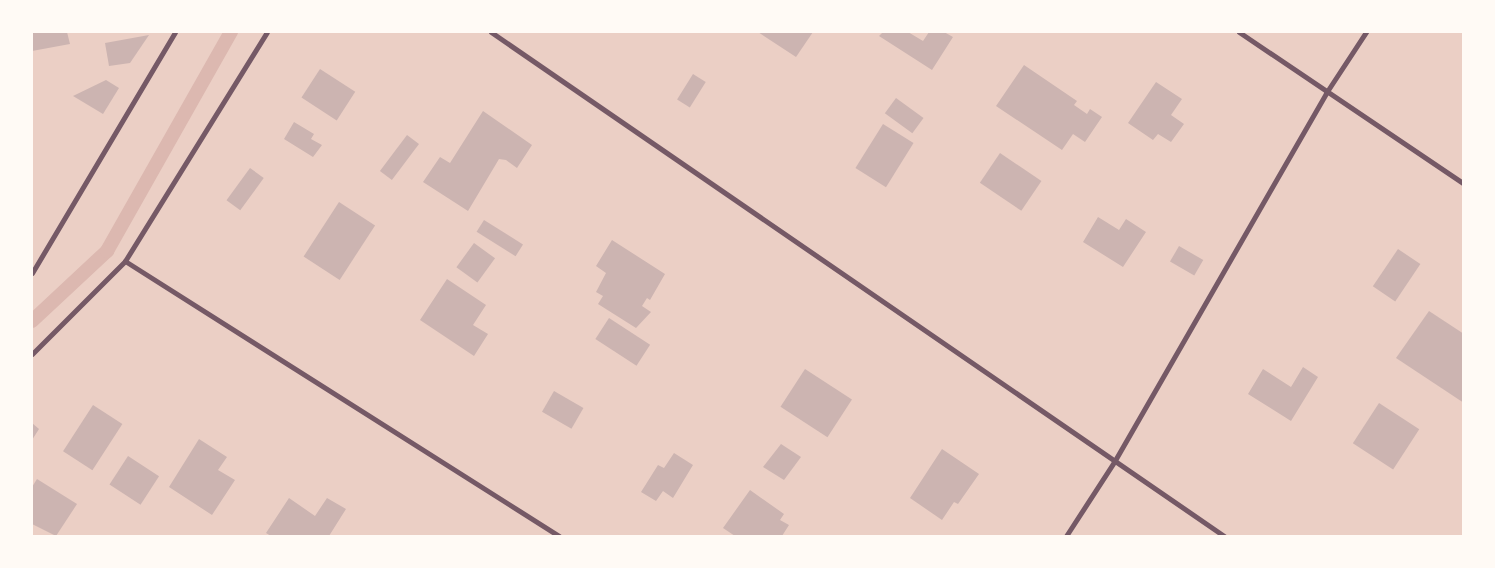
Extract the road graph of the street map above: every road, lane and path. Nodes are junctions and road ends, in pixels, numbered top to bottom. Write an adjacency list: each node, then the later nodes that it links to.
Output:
1 (175, 32): 9 (lane)
2 (267, 32): 8 (lane)
3 (491, 32): 11 (lane)
4 (1239, 32): 6 (lane)
5 (1366, 32): 6 (lane)
6 (1326, 93): 7 (lane); 11 (lane)
7 (1464, 184)
8 (125, 261): 10 (lane); 12 (lane)
9 (32, 273)
10 (32, 355)
11 (1115, 462): 13 (lane); 14 (lane)
12 (559, 537)
13 (1066, 537)
14 (1224, 537)

